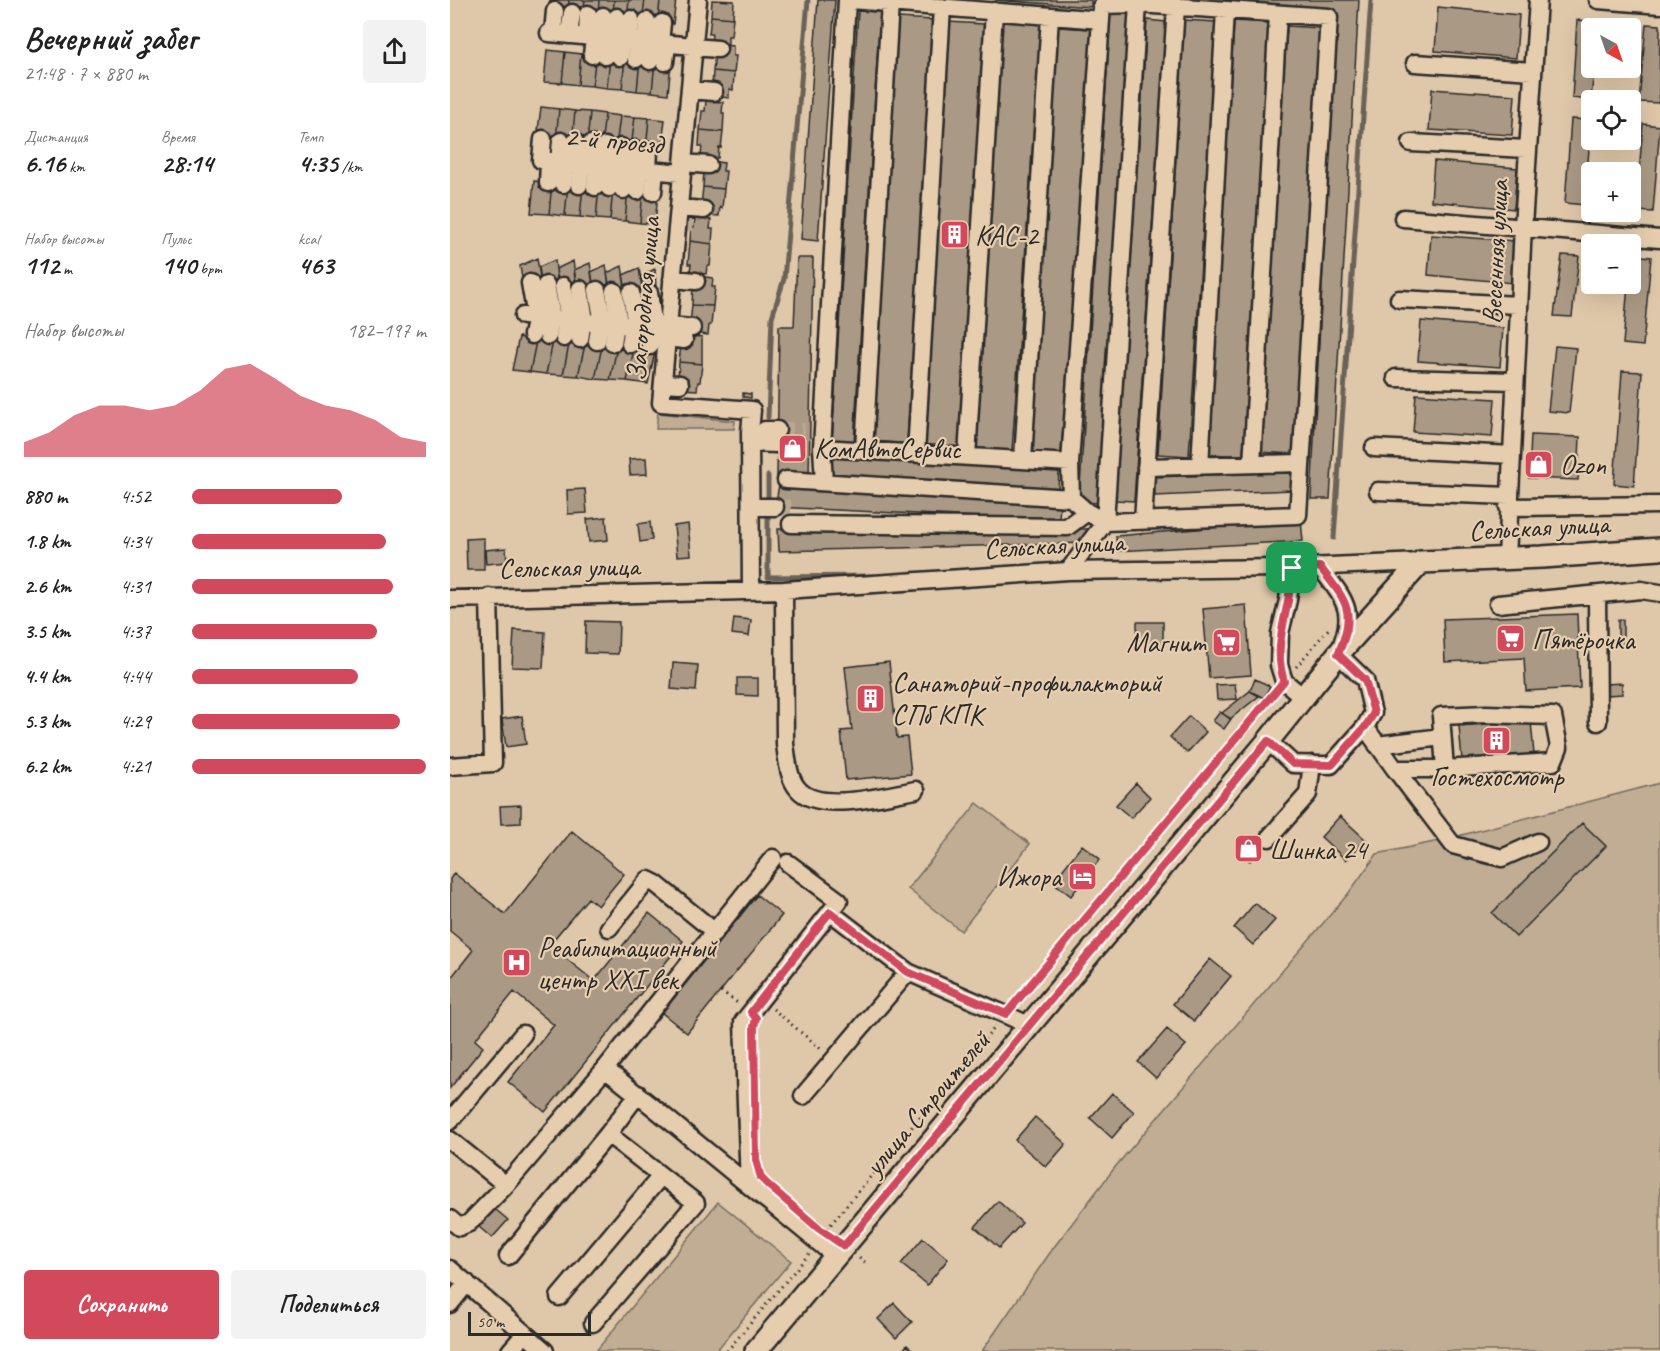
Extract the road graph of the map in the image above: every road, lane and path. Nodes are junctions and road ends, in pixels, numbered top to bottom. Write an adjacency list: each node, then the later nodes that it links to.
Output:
1 (698, 0): 18 (street, Загородная улица)
2 (849, 0): 5 (street); 50 (street)
3 (1538, 0): 21 (street, Весенняя улица)
4 (1598, 0): 7 (street)
5 (890, 3): 9 (street); 52 (street)
6 (1138, 4): 8 (street); 16 (street); 72 (street)
7 (1660, 5)
8 (1176, 6): 10 (street); 61 (street)
9 (942, 7): 12 (street); 53 (street)
10 (1225, 10): 13 (street); 60 (street)
11 (555, 11): 17 (street)
12 (994, 11): 14 (street); 55 (street)
13 (1278, 14): 58 (street); 59 (street)
14 (1050, 16): 16 (street); 56 (street)
15 (617, 18): 17 (street); 17 (street); 17 (street); 17 (street)
16 (1101, 20): 57 (street)
17 (607, 38): 18 (street); 19 (street); 19 (street); 19 (street); 19 (street)
18 (702, 44): 22 (street, Загородная улица)
19 (613, 57)
20 (1415, 63): 21 (street)
21 (1532, 71): 27 (street, Весенняя улица)
22 (689, 97): 23 (street); 29 (street, Загородная улица)
23 (710, 99)
24 (543, 139): 30 (street)
25 (1411, 143): 27 (street)
26 (605, 146): 30 (street); 30 (street); 30 (street); 30 (street)
27 (1527, 149): 35 (street, Весенняя улица)
28 (705, 158): 29 (street, 2-й проезд)
29 (683, 162): 30 (street, 2-й проезд); 32 (street, Загородная улица)
30 (599, 166): 31 (street); 31 (street); 31 (street); 31 (street)
31 (601, 188)
32 (679, 208): 33 (street); 37 (street, Загородная улица)
33 (704, 210)
34 (1403, 218): 35 (street)
35 (1523, 226): 36 (street); 41 (street, Весенняя улица)
36 (1660, 239)
37 (673, 273): 38 (street); 43 (street, Загородная улица)
38 (693, 275)
39 (649, 293): 43 (street)
40 (1399, 299): 41 (street)
41 (1519, 305): 47 (street, Весенняя улица)
42 (584, 321): 42 (street); 42 (street); 42 (street); 42 (street); 43 (street)
43 (662, 330): 44 (street); 45 (street); 48 (street, Загородная улица)
44 (688, 334)
45 (650, 346)
46 (1396, 378): 47 (street)
47 (1515, 381): 54 (street, Весенняя улица)
48 (663, 382): 49 (street); 68 (street, Загородная улица)
49 (680, 384)
50 (822, 448): 52 (street); 63 (street)
51 (1374, 448): 54 (street)
52 (864, 450): 53 (street)
53 (916, 453): 55 (street)
54 (1512, 455): 66 (street, Весенняя улица)
55 (967, 457): 56 (street)
56 (1023, 460): 57 (street)
57 (1070, 463): 65 (street)
58 (1300, 463): 59 (street); 71 (street)
59 (1252, 464): 60 (street)
60 (1200, 466): 61 (street)
61 (1146, 467): 71 (street)
62 (786, 480): 63 (street)
63 (824, 482): 65 (street)
64 (1378, 490): 66 (street)
65 (1071, 498): 70 (street)
66 (1509, 501): 67 (street); 75 (street, Весенняя улица)
67 (1660, 505)
68 (751, 507): 69 (street); 81 (street, Загородная улица)
69 (776, 507)
70 (1087, 512): 72 (street); 73 (street)
71 (1143, 521): 72 (street)
72 (1105, 522): 79 (street)
73 (791, 524)
74 (1660, 549): 75 (main road, Сельская улица)
75 (1507, 558): 76 (main road, Сельская улица)
76 (1421, 562): 77 (street, Сельская улица); 88 (main road, улица Строителей)
77 (1320, 567): 78 (street, Сельская улица); 88 (street)
78 (1292, 568): 79 (street, Сельская улица); 89 (street)
79 (1068, 571): 80 (street, Сельская улица)
80 (784, 590): 81 (street, Сельская улица); 100 (street)
81 (751, 591): 84 (street, Сельская улица)
82 (1660, 593): 83 (street)
83 (1597, 595): 86 (street); 91 (street)
84 (489, 597): 85 (street, Сельская улица); 97 (street)
85 (450, 599)
86 (1498, 604)
87 (1330, 627): 89 (path)
88 (1338, 654): 90 (main road, улица Строителей); 92 (street)
89 (1284, 681): 90 (street); 109 (path)
90 (1303, 698): 94 (main road, улица Строителей)
91 (1598, 722)
92 (1365, 727): 95 (street); 96 (street)
93 (1442, 737): 95 (street); 99 (street); 99 (street)
94 (1268, 741): 96 (street); 110 (main road, улица Строителей)
95 (1377, 745): 98 (street)
96 (1312, 764): 101 (street)
97 (450, 766)
98 (1395, 769): 99 (street); 102 (street)
99 (1445, 769)
100 (916, 790)
101 (1269, 838)
102 (1538, 842)
103 (830, 912): 105 (street); 106 (street); 108 (street)
104 (609, 928): 105 (street)
105 (715, 932): 113 (street)
106 (908, 972): 109 (street); 112 (street)
107 (721, 991): 108 (path)
108 (756, 1005): 112 (path); 121 (street)
109 (1006, 1014): 110 (street); 123 (path)
110 (1029, 1025): 124 (main road, улица Строителей)
111 (523, 1034): 116 (street)
112 (833, 1060): 115 (street)
113 (605, 1070): 114 (street); 120 (street)
114 (638, 1094): 117 (street); 121 (street)
115 (803, 1096)
116 (450, 1121)
117 (608, 1134): 119 (street); 125 (street)
118 (450, 1140): 120 (street)
119 (661, 1176): 129 (street); 131 (street)
120 (506, 1185): 122 (street)
121 (749, 1185): 123 (street)
122 (450, 1219)
123 (818, 1234): 124 (street); 135 (path)
124 (840, 1251): 126 (path); 136 (main road, улица Строителей)
125 (508, 1256)
126 (865, 1262)
127 (450, 1269): 128 (street)
128 (467, 1283): 130 (street); 132 (street)
129 (559, 1297)
130 (450, 1304)
131 (593, 1323)
132 (524, 1335): 133 (street); 134 (street)
133 (510, 1351)
134 (545, 1351)
135 (727, 1351)
136 (756, 1351)

